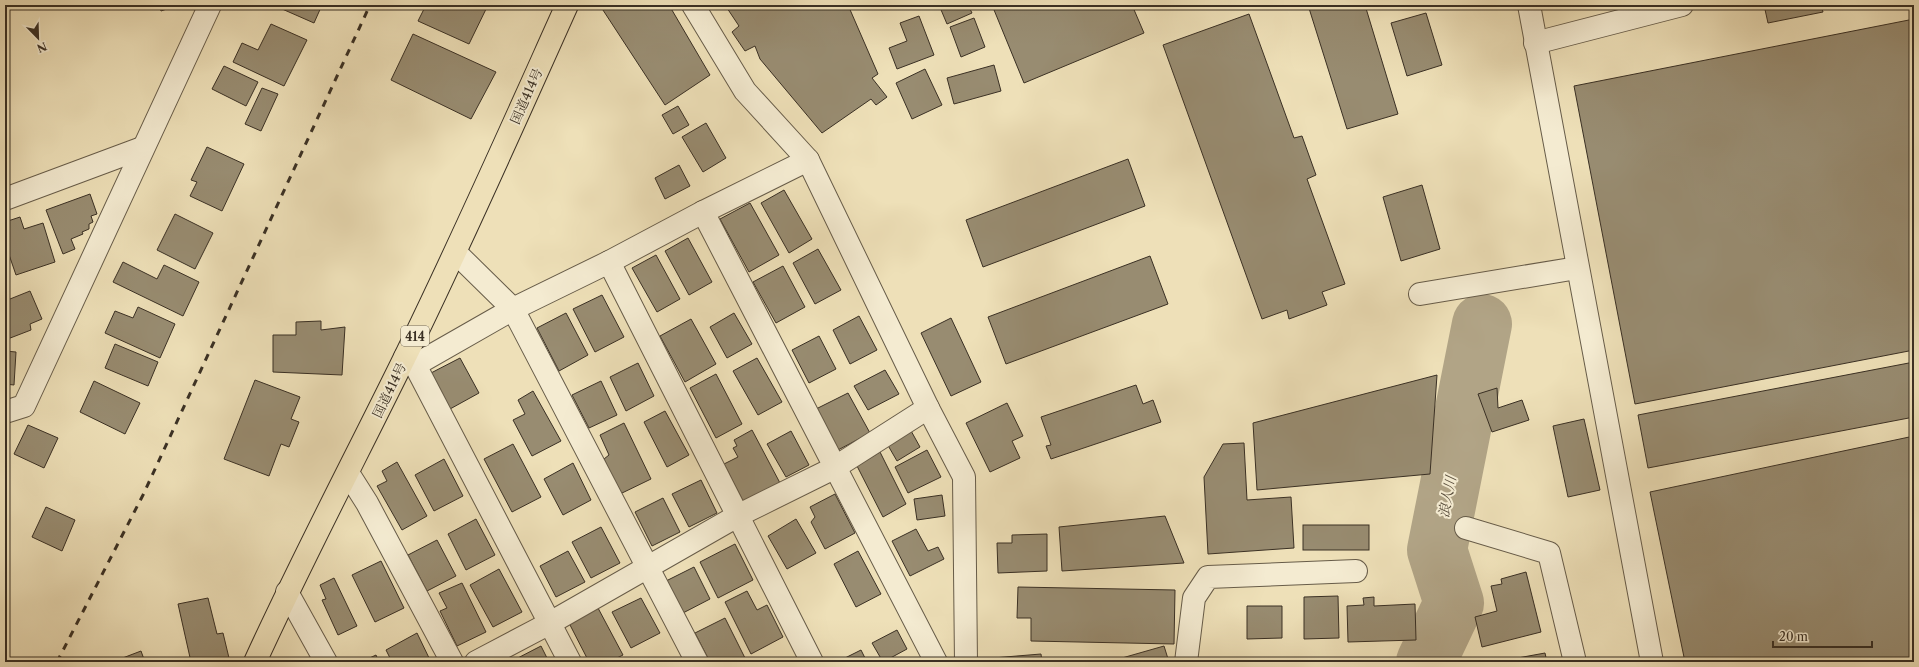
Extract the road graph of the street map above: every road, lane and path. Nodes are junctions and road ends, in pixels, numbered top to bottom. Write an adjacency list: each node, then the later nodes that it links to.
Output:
1 (210, 5): 7 (street)
2 (566, 5): 11 (highway, 国道414号 / 414)
3 (693, 5): 8 (street)
4 (1529, 5): 6 (street)
5 (1682, 5): 6 (street)
6 (1536, 43): 13 (street)
7 (142, 148): 9 (street); 18 (street)
8 (808, 160): 10 (street); 17 (street)
9 (5, 199)
10 (703, 212): 12 (street); 19 (street)
11 (456, 253): 15 (street); 16 (highway, 国道414号 / 414)
12 (609, 262): 15 (street); 21 (street)
13 (1578, 268): 14 (street); 38 (street)
14 (1420, 294)
15 (513, 309): 16 (street); 23 (street)
16 (410, 361): 20 (highway, 国道414号 / 414); 26 (street)
17 (928, 408): 19 (street); 35 (street)
18 (5, 412)
19 (834, 468): 21 (street); 34 (street)
20 (348, 473): 25 (highway, 国道414号 / 414); 29 (street)
21 (739, 516): 23 (street); 33 (street)
22 (1466, 528): 37 (street)
23 (649, 568): 26 (street); 32 (street)
24 (1356, 571): 36 (street)
25 (287, 592): 27 (highway, 国道414号 / 414); 28 (street)
26 (550, 623): 30 (street); 31 (street)
27 (255, 662)
28 (326, 662)
29 (452, 662)
30 (476, 662)
31 (570, 662)
32 (697, 662)
33 (812, 662)
34 (936, 662)
35 (966, 662)
36 (1186, 662)
37 (1575, 662)
38 (1652, 662)

